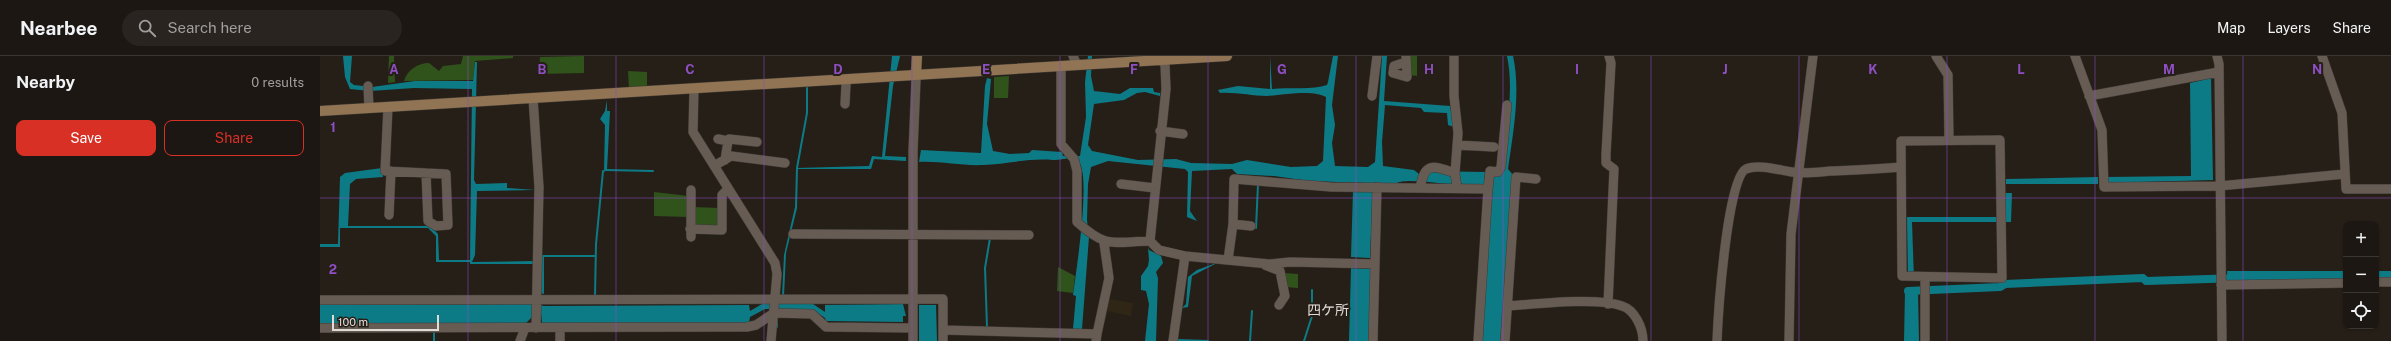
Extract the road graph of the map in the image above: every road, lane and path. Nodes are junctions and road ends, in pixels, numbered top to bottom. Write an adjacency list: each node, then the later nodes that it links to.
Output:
1 (917, 56): 15 (street)
2 (1227, 56): 11 (street)
3 (1377, 56): 19 (street)
4 (1454, 56): 34 (street)
5 (1609, 56): 78 (street)
6 (1813, 56): 44 (street)
7 (1936, 56): 31 (street)
8 (2075, 56): 20 (street)
9 (2217, 56): 14 (street)
10 (2322, 56): 45 (street)
11 (1161, 60): 12 (street); 27 (street)
12 (1075, 61): 13 (street)
13 (1061, 66): 15 (street); 64 (street)
14 (2219, 72): 20 (street); 48 (street)
15 (916, 77): 18 (street); 61 (street)
16 (846, 84): 22 (street)
17 (368, 86): 25 (street)
18 (694, 89): 21 (street); 39 (street)
19 (1372, 96)
20 (2089, 96): 48 (street)
21 (533, 98): 24 (street); 77 (street)
22 (845, 104)
23 (1507, 105): 53 (street)
24 (388, 107): 25 (street); 41 (street)
25 (369, 108): 26 (street)
26 (320, 111)
27 (1160, 131): 28 (street); 50 (street)
28 (1183, 134)
29 (729, 138): 32 (street)
30 (718, 139): 37 (street)
31 (1949, 140): 40 (street); 69 (street)
32 (744, 141): 33 (street); 36 (street)
33 (757, 142)
34 (1457, 145): 35 (street); 43 (street)
35 (1494, 147)
36 (741, 158): 37 (street); 38 (street)
37 (724, 160): 39 (street)
38 (786, 163)
39 (714, 166): 54 (street)
40 (1901, 168): 44 (street); 69 (street)
41 (391, 171): 42 (street); 57 (street)
42 (426, 173): 42 (street)
43 (1455, 173): 51 (street); 52 (street)
44 (1799, 173): 99 (street); 100 (street)
45 (2345, 174): 48 (street); 55 (street)
46 (1536, 179): 80 (street)
47 (1121, 184): 50 (street)
48 (2219, 186): 73 (street)
49 (1376, 187): 51 (street); 58 (street); 68 (street)
50 (1155, 188): 63 (street)
51 (1420, 188): 52 (street)
52 (1456, 188): 53 (street)
53 (1488, 188): 96 (street)
54 (728, 189): 56 (street); 74 (street)
55 (2391, 189)
56 (691, 190)
57 (389, 215)
58 (1233, 224): 59 (street); 66 (street)
59 (1251, 226)
60 (793, 234): 61 (street)
61 (913, 235): 62 (street); 75 (street)
62 (1028, 235)
63 (1150, 241): 64 (street); 65 (street)
64 (1104, 242): 88 (street)
65 (1185, 256): 66 (street); 94 (street)
66 (1228, 260): 67 (street)
67 (1260, 263): 68 (street); 79 (street)
68 (1375, 264): 95 (street)
69 (1924, 276): 101 (street)
70 (2379, 282): 71 (street)
71 (2391, 282)
72 (2343, 283): 73 (street)
73 (2221, 285): 102 (street)
74 (774, 299): 75 (street); 77 (street); 81 (street)
75 (913, 299): 86 (street); 87 (street)
76 (320, 300): 77 (street)
77 (537, 300): 84 (street)
78 (1608, 304): 80 (street); 98 (street)
79 (1279, 305)
80 (1508, 306): 97 (street)
81 (774, 314): 85 (street); 86 (street); 91 (street)
82 (320, 328): 83 (street)
83 (524, 328): 84 (street); 89 (street)
84 (536, 328): 85 (street)
85 (560, 328): 90 (street)
86 (913, 328): 92 (street)
87 (943, 330): 88 (street); 93 (street)
88 (1096, 338)
89 (520, 341)
90 (560, 341)
91 (771, 341)
92 (913, 341)
93 (943, 341)
94 (1173, 341)
95 (1373, 341)
96 (1478, 341)
97 (1505, 341)
98 (1643, 341)
99 (1717, 341)
100 (1789, 341)
101 (1926, 341)
102 (2222, 341)

